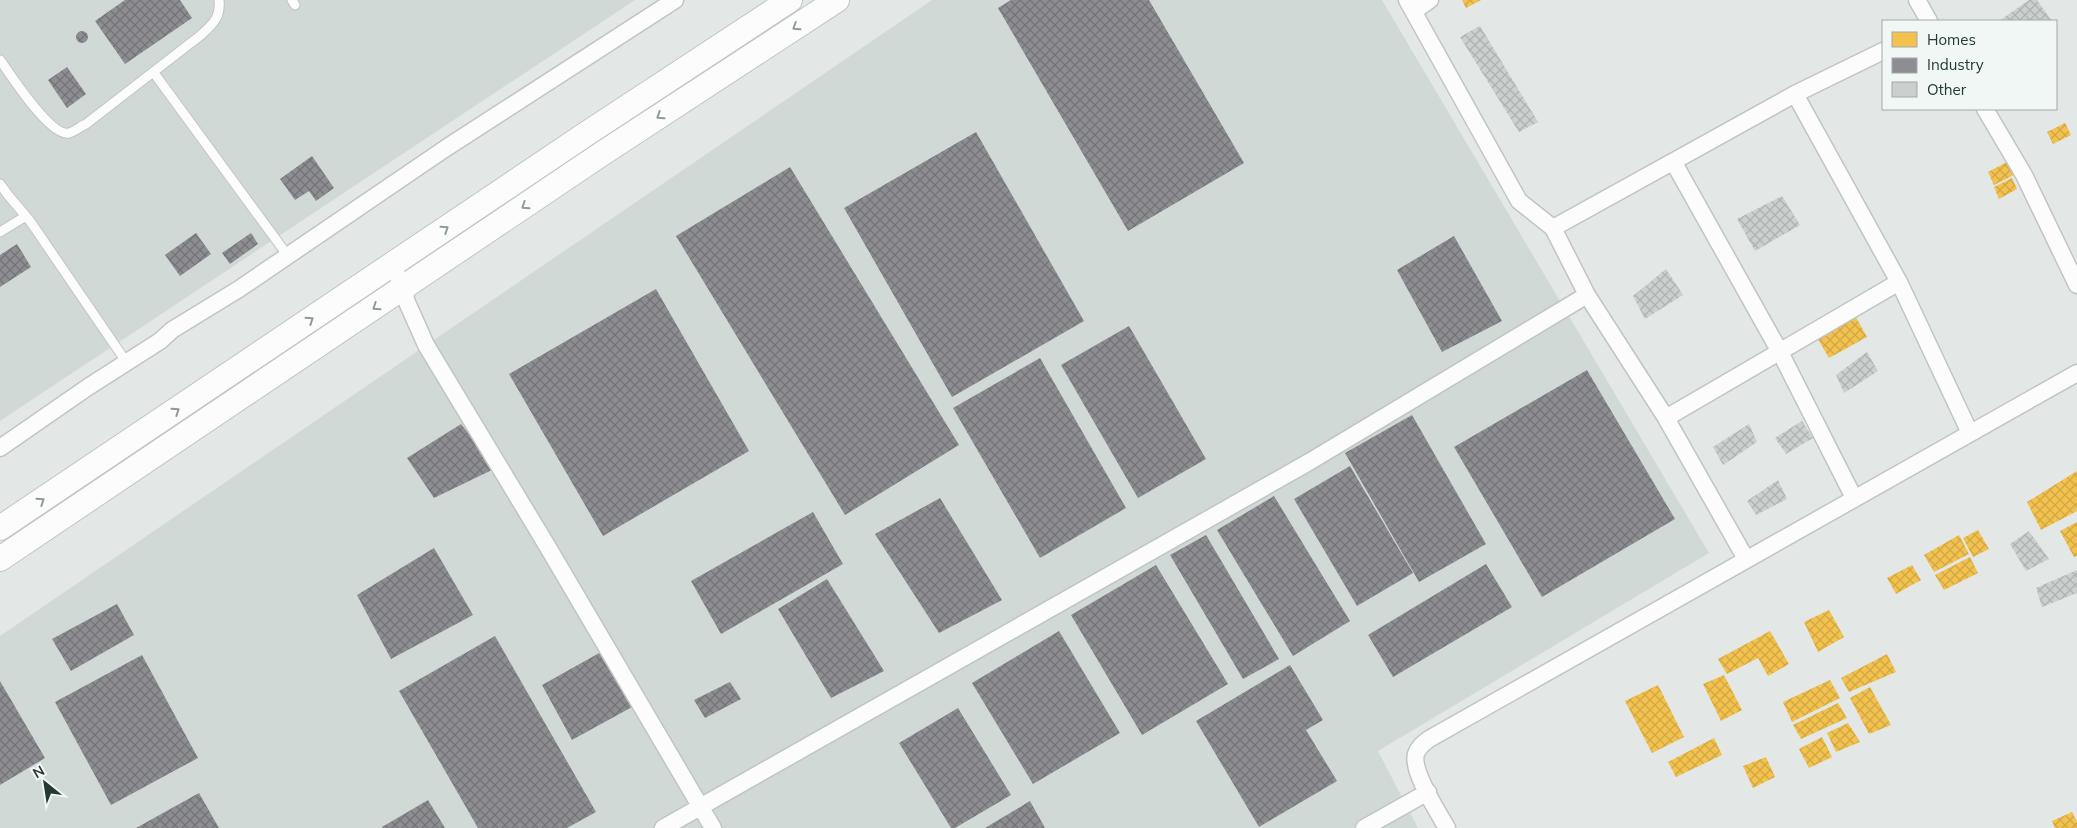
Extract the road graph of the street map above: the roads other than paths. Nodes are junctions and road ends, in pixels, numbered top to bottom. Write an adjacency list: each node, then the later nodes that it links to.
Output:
1 (219, 0): 11 (lane)
2 (675, 0): 19 (street)
3 (790, 0): 20 (main road, one-way to 3)
4 (837, 0): 23 (main road, one-way to 23)
5 (1430, 0): 7 (street)
6 (1917, 0): 8 (street)
7 (1411, 6): 17 (street)
8 (1928, 20)
9 (1882, 51): 12 (street)
10 (0, 60): 11 (lane)
11 (154, 73): 19 (lane)
12 (1795, 94): 14 (street); 21 (street)
13 (1986, 110): 22 (street)
14 (1674, 162): 17 (street); 25 (street)
15 (0, 184): 16 (lane)
16 (26, 216): 18 (lane); 26 (lane)
17 (1553, 228): 24 (street)
18 (0, 232)
19 (288, 256): 26 (street)
20 (390, 266): 23 (street); 32 (main road, one-way to 20)
21 (1899, 282): 25 (street); 29 (street)
22 (2077, 285)
23 (405, 287): 33 (main road, one-way to 33); 36 (street)
24 (1587, 295): 28 (street); 36 (street)
25 (1780, 352): 28 (street); 31 (street)
26 (126, 363): 30 (street)
27 (2077, 373): 29 (street)
28 (1666, 418): 34 (street)
29 (1970, 433): 31 (street)
30 (0, 448)
31 (1854, 498): 34 (street)
32 (0, 528)
33 (0, 559)
34 (1746, 559): 35 (street)
35 (1428, 792): 39 (street); 40 (street)
36 (700, 806): 37 (street); 38 (street)
37 (662, 828)
38 (713, 828)
39 (1364, 828)
40 (1447, 828)

